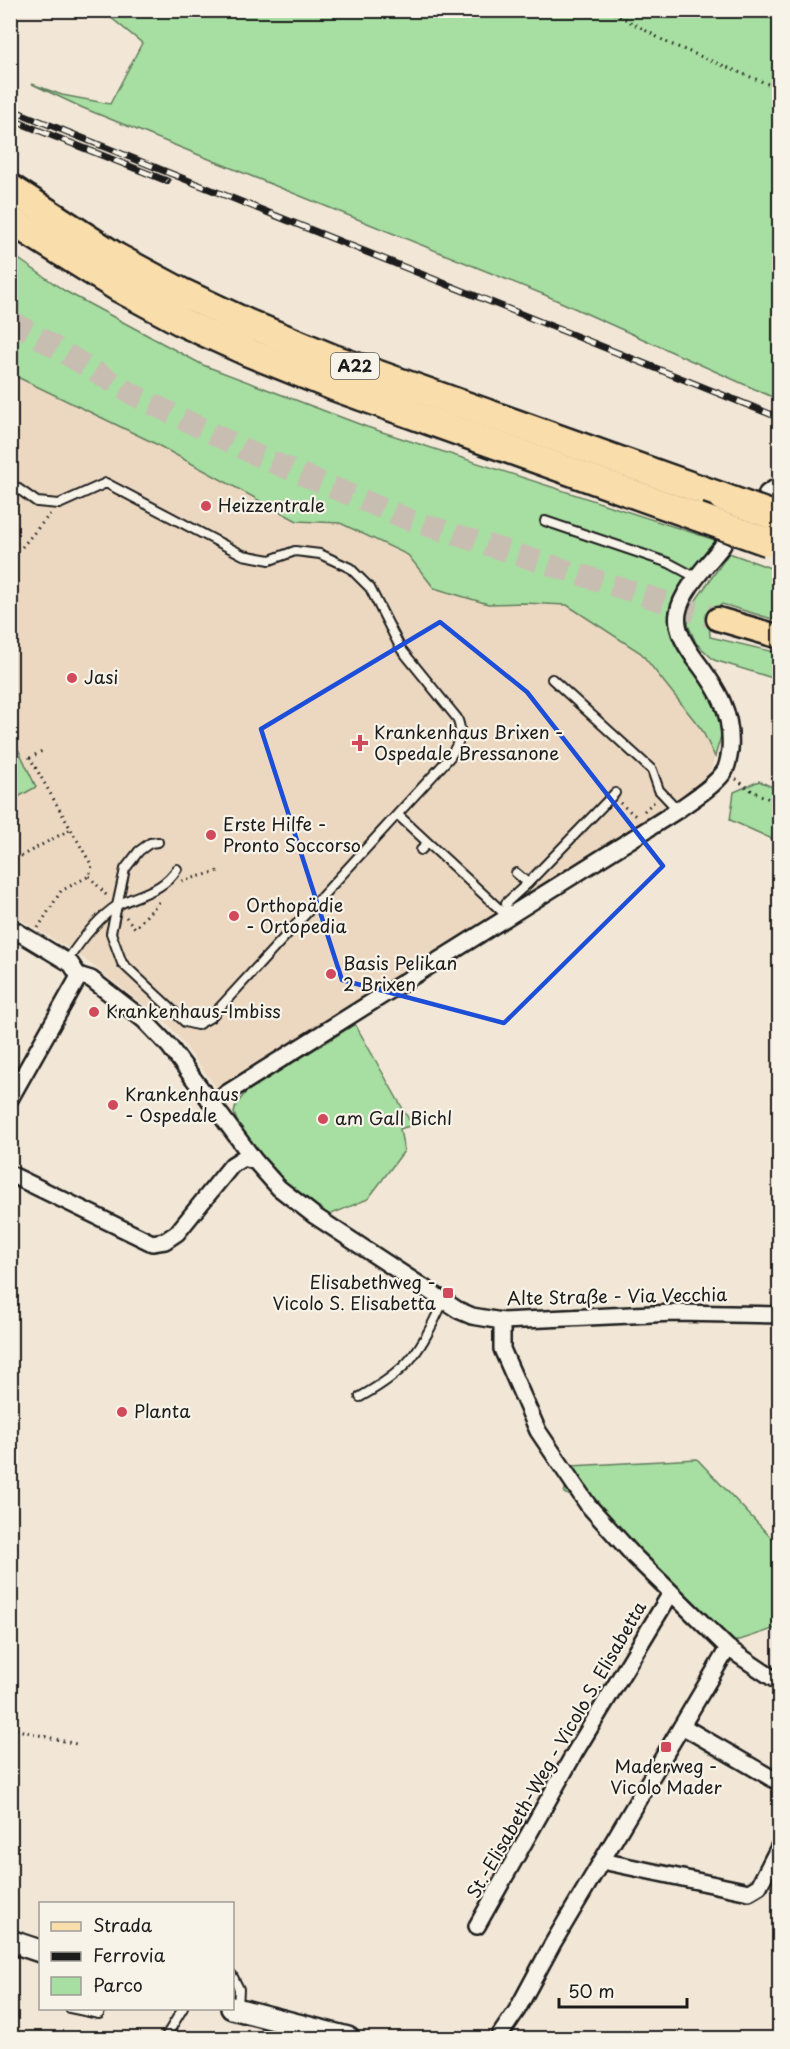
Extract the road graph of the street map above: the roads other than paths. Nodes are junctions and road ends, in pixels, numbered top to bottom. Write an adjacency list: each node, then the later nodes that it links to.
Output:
1 (10, 189): 5 (highway, A22, bridge)
2 (10, 220): 5 (highway, A22, bridge)
3 (10, 483): 13 (lane)
4 (545, 521): 7 (lane)
5 (776, 535)
6 (723, 545): 7 (street)
7 (697, 578): 12 (street)
8 (718, 619): 9 (main road)
9 (780, 637)
10 (552, 679): 12 (lane)
11 (615, 793): 19 (lane)
12 (678, 810): 21 (street)
13 (398, 815): 15 (lane); 20 (lane)
14 (158, 842): 20 (lane)
15 (428, 844): 16 (lane); 21 (lane)
16 (421, 850)
17 (177, 869): 20 (lane)
18 (516, 873): 19 (lane)
19 (528, 883): 21 (lane)
20 (116, 906): 23 (lane)
21 (508, 917): 26 (street)
22 (10, 927): 23 (street)
23 (66, 961): 24 (street)
24 (78, 975): 25 (street); 26 (street, Alte Straße - Via Vecchia)
25 (10, 1099)
26 (211, 1103): 27 (street, Alte Straße - Via Vecchia)
27 (255, 1161): 28 (street); 29 (street, Alte Straße - Via Vecchia)
28 (10, 1174)
29 (443, 1302): 31 (street, Alte Straße - Via Vecchia); 32 (lane)
30 (780, 1315): 31 (street, Alte Straße - Via Vecchia)
31 (502, 1321): 33 (street, St.-Elisabeth-Weg - Vicolo S. Elisabetta)
32 (360, 1397)
33 (671, 1593): 34 (street, St.-Elisabeth-Weg - Vicolo S. Elisabetta); 40 (street, St.-Elisabeth-Weg - Vicolo S. Elisabetta)
34 (728, 1648): 35 (street, St.-Elisabeth-Weg - Vicolo S. Elisabetta); 36 (street)
35 (780, 1683)
36 (682, 1726): 37 (street); 39 (street)
37 (780, 1783)
38 (780, 1845): 39 (street)
39 (602, 1861): 50 (street)
40 (477, 1926)
41 (10, 1941): 42 (main road)
42 (39, 1952)
43 (234, 1979): 44 (lane)
44 (235, 2009): 49 (main road)
45 (80, 2010): 46 (lane)
46 (100, 2010)
47 (182, 2010): 48 (lane)
48 (165, 2038)
49 (348, 2038)
50 (498, 2038)

